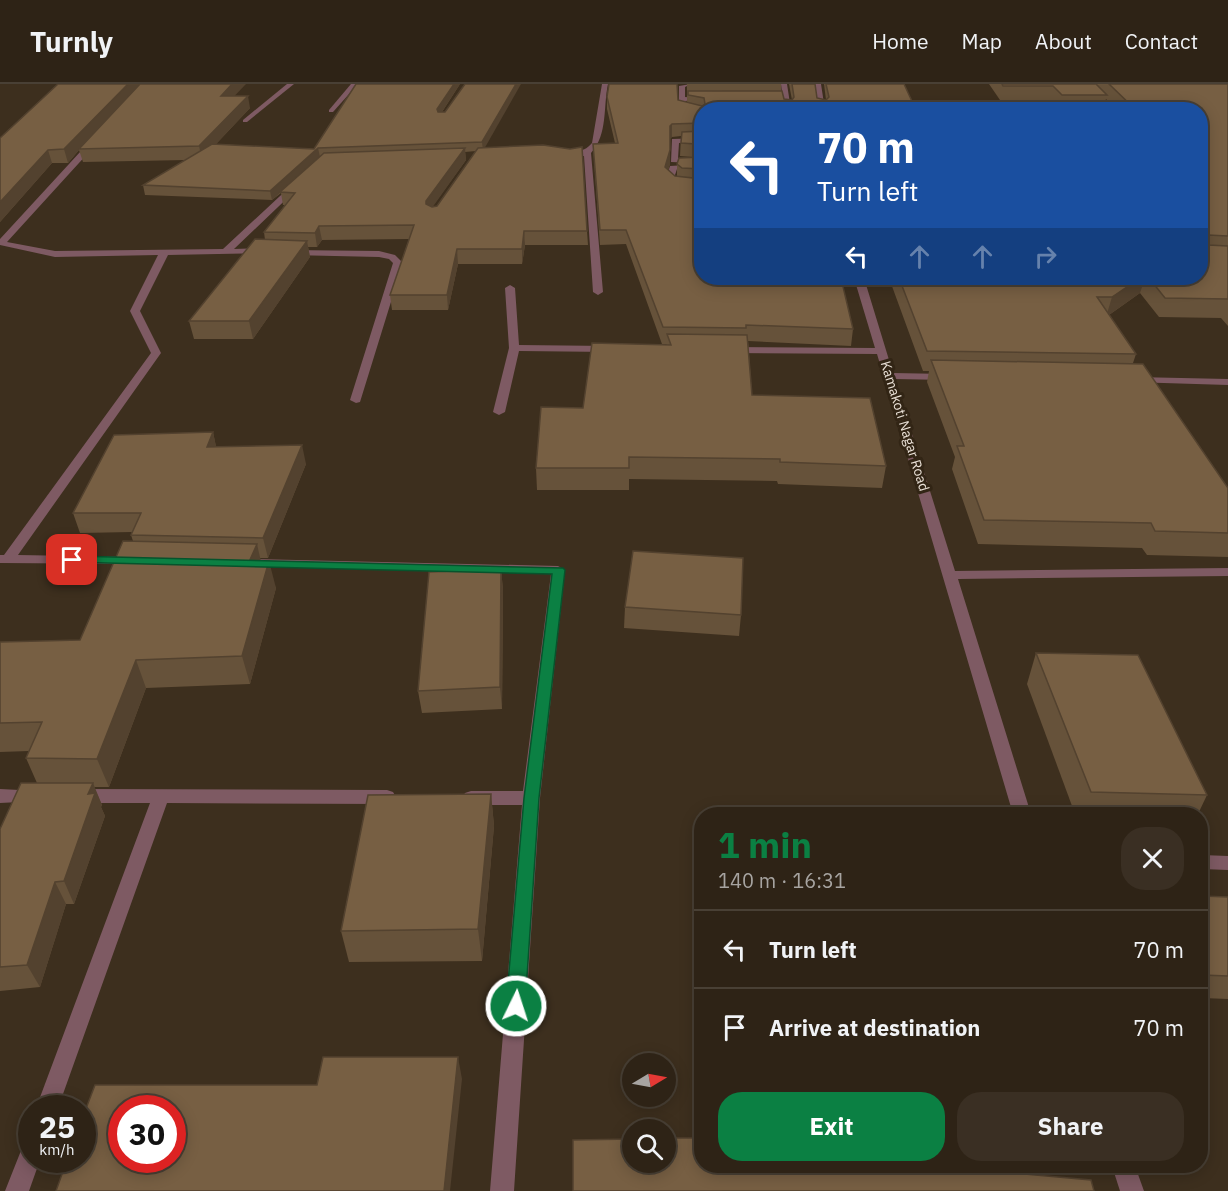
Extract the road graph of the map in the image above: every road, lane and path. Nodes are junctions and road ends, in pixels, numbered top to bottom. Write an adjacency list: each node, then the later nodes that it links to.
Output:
1 (291, 84): 18 (street)
2 (355, 84): 16 (street)
3 (605, 84): 23 (street)
4 (688, 84): 9 (street)
5 (784, 84): 12 (street)
6 (807, 84): 7 (street)
7 (818, 84): 14 (street)
8 (1084, 84): 15 (street)
9 (682, 99): 10 (street); 17 (street)
10 (717, 99)
11 (774, 99): 12 (street)
12 (786, 99): 13 (street)
13 (787, 102)
14 (821, 102)
15 (1102, 102)
16 (331, 111)
17 (694, 113)
18 (245, 121)
19 (694, 123): 21 (street)
20 (102, 134): 30 (street)
21 (694, 136)
22 (694, 139): 25 (street)
23 (588, 154): 24 (street); 33 (street)
24 (553, 155)
25 (694, 161)
26 (694, 166): 28 (street)
27 (306, 177): 29 (street)
28 (694, 188)
29 (226, 250): 30 (street); 42 (street)
30 (164, 254): 44 (street)
31 (861, 285): 37 (street, Kamakoti Nagar Road)
32 (510, 288): 34 (street)
33 (598, 292)
34 (514, 348): 35 (street); 43 (street)
35 (621, 349)
36 (716, 350): 37 (street)
37 (882, 351): 38 (street, Kamakoti Nagar Road)
38 (890, 376): 39 (street); 48 (street, Kamakoti Nagar Road)
39 (960, 378)
40 (1123, 380): 41 (street)
41 (1228, 382)
42 (356, 400)
43 (499, 412)
44 (4, 559): 45 (street)
45 (155, 561)
46 (238, 563): 53 (street)
47 (1228, 572): 48 (street)
48 (950, 575): 54 (street, Kamakoti Nagar Road)
49 (0, 796): 50 (street)
50 (161, 796): 51 (street); 57 (street)
51 (400, 797)
52 (448, 798): 53 (street)
53 (531, 798): 61 (street)
54 (1020, 807)
55 (1208, 861): 56 (street)
56 (1228, 863)
57 (52, 1095)
58 (24, 1173): 60 (street)
59 (1126, 1173): 62 (street)
60 (17, 1191)
61 (502, 1191)
62 (1132, 1191)

